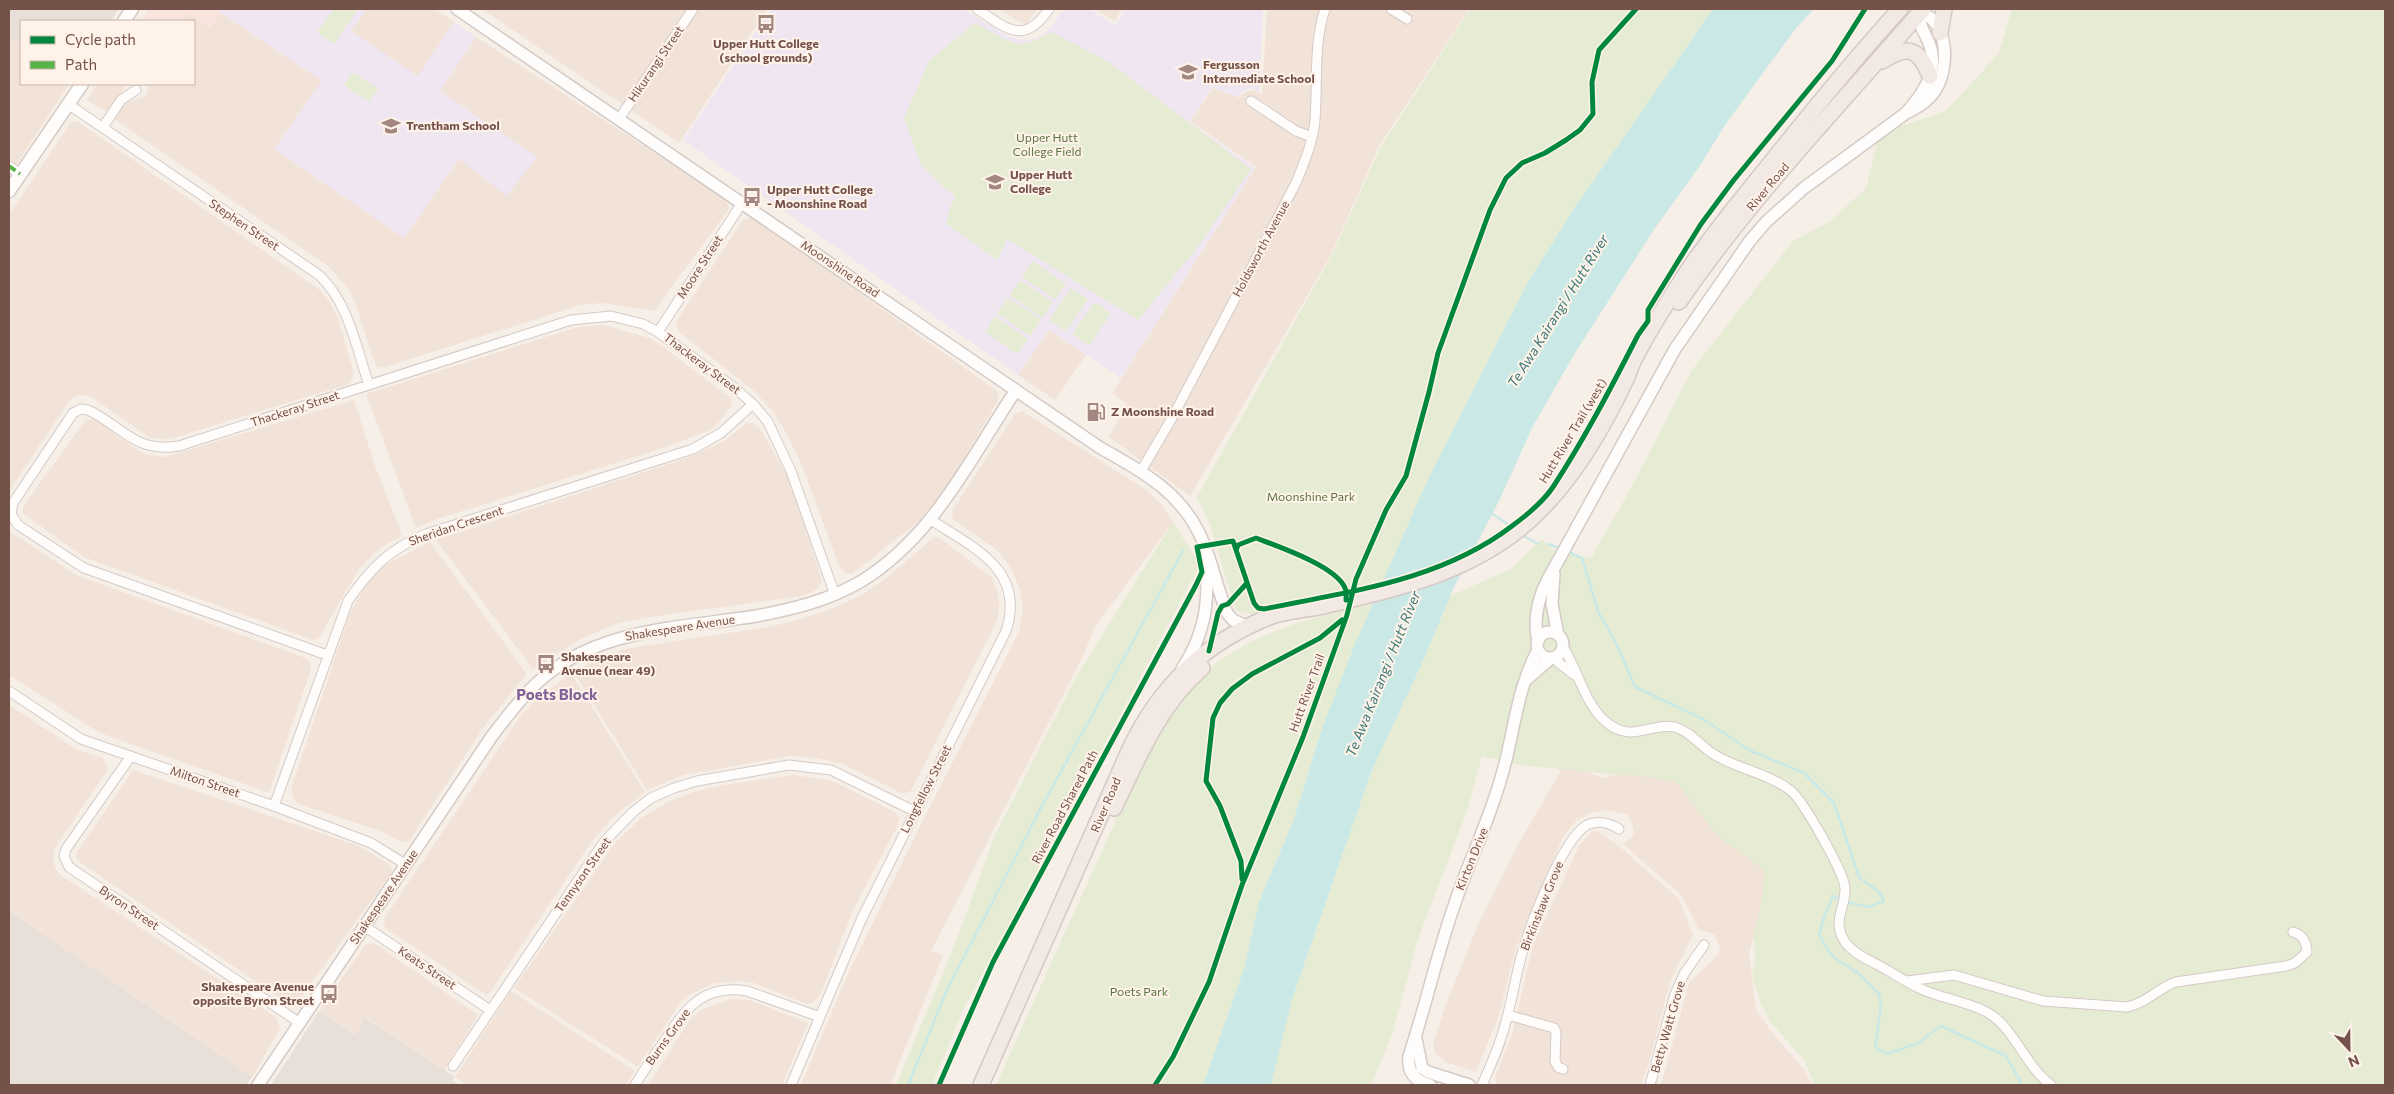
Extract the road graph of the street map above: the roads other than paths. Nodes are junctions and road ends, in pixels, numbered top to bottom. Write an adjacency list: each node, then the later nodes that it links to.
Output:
1 (132, 9): 12 (main road)
2 (457, 9): 21 (street, Moonshine Road)
3 (693, 9): 21 (street, Hikurangi Street)
4 (977, 9): 5 (street)
5 (1049, 9)
6 (1326, 9): 23 (street, Holdsworth Avenue)
7 (1391, 9): 11 (street)
8 (1900, 9): 24 (highway, River Road)
9 (1944, 9): 13 (highway)
10 (1920, 10): 13 (street); 14 (highway, River Road); 15 (street); 24 (highway)
11 (1407, 19)
12 (125, 20)
13 (1940, 32): 20 (street)
14 (1874, 66): 15 (highway); 30 (highway, River Road)
15 (1930, 76): 20 (street)
16 (81, 85): 19 (main road)
17 (136, 90): 22 (street)
18 (1251, 101): 23 (street)
19 (68, 104): 22 (street, Stephen Street); 26 (main road)
20 (1906, 113): 37 (street)
21 (619, 119): 28 (street, Moonshine Road)
22 (103, 127): 31 (street, Stephen Street)
23 (1312, 137): 34 (street, Holdsworth Avenue)
24 (1773, 160): 30 (highway, River Road)
25 (9, 166): 26 (street)
26 (20, 174): 27 (main road)
27 (9, 191)
28 (742, 203): 29 (street, Moore Street); 32 (street, Moonshine Road)
29 (658, 332): 31 (street, Thackeray Street); 33 (street, Thackeray Street)
30 (1627, 376): 39 (highway, River Road)
31 (369, 385): 44 (street, Thackeray Street)
32 (1016, 390): 34 (street, Moonshine Road); 35 (street, Shakespeare Avenue)
33 (752, 404): 38 (street, Thackeray Street); 44 (street, Sheridan Crescent)
34 (1141, 472): 36 (street, Moonshine Road)
35 (931, 520): 38 (street, Shakespeare Avenue); 52 (street, Longfellow Street)
36 (1205, 546): 40 (street, Moonshine Road); 46 (street, Moonshine Road)
37 (1557, 566): 41 (street); 42 (street)
38 (835, 595): 54 (street, Shakespeare Avenue)
39 (1323, 606): 40 (highway, River Road); 70 (highway, River Road)
40 (1248, 627): 46 (highway, River Road)
41 (1558, 635): 42 (street); 43 (street)
42 (1538, 646): 45 (street); 48 (street, Kirton Drive)
43 (1563, 647): 45 (street); 47 (street)
44 (327, 655): 51 (street, Sheridan Crescent)
45 (1552, 658): 47 (street); 48 (street)
46 (1176, 678): 69 (highway, River Road)
47 (1578, 678): 58 (street)
48 (1526, 680): 63 (street, Kirton Drive)
49 (9, 691): 50 (street, Milton Street)
50 (131, 756): 51 (street, Milton Street); 62 (street, Byron Street)
51 (274, 806): 54 (street, Milton Street)
52 (914, 811): 59 (street, Tennyson Street); 61 (street, Longfellow Street)
53 (1619, 829): 60 (street, Birkinshaw Grove)
54 (405, 864): 55 (street, Shakespeare Avenue)
55 (364, 926): 59 (street, Keats Street); 62 (street, Shakespeare Avenue)
56 (2293, 932): 58 (street)
57 (1704, 945): 74 (street, Betty Watt Grove)
58 (1907, 981): 75 (street)
59 (490, 1010): 64 (street, Tennyson Street)
60 (1508, 1015): 65 (street); 73 (street, Birkinshaw Grove)
61 (820, 1017): 67 (street, Burns Grove); 68 (street, Longfellow Street)
62 (300, 1023): 66 (street, Shakespeare Avenue)
63 (1416, 1037): 71 (street, Kirton Drive); 72 (street, Kirton Drive)
64 (454, 1066)
65 (1563, 1069)
66 (258, 1085)
67 (635, 1085)
68 (791, 1085)
69 (981, 1085)
70 (988, 1085)
71 (1430, 1085)
72 (1469, 1085)
73 (1482, 1085)
74 (1650, 1085)
75 (2051, 1085)

